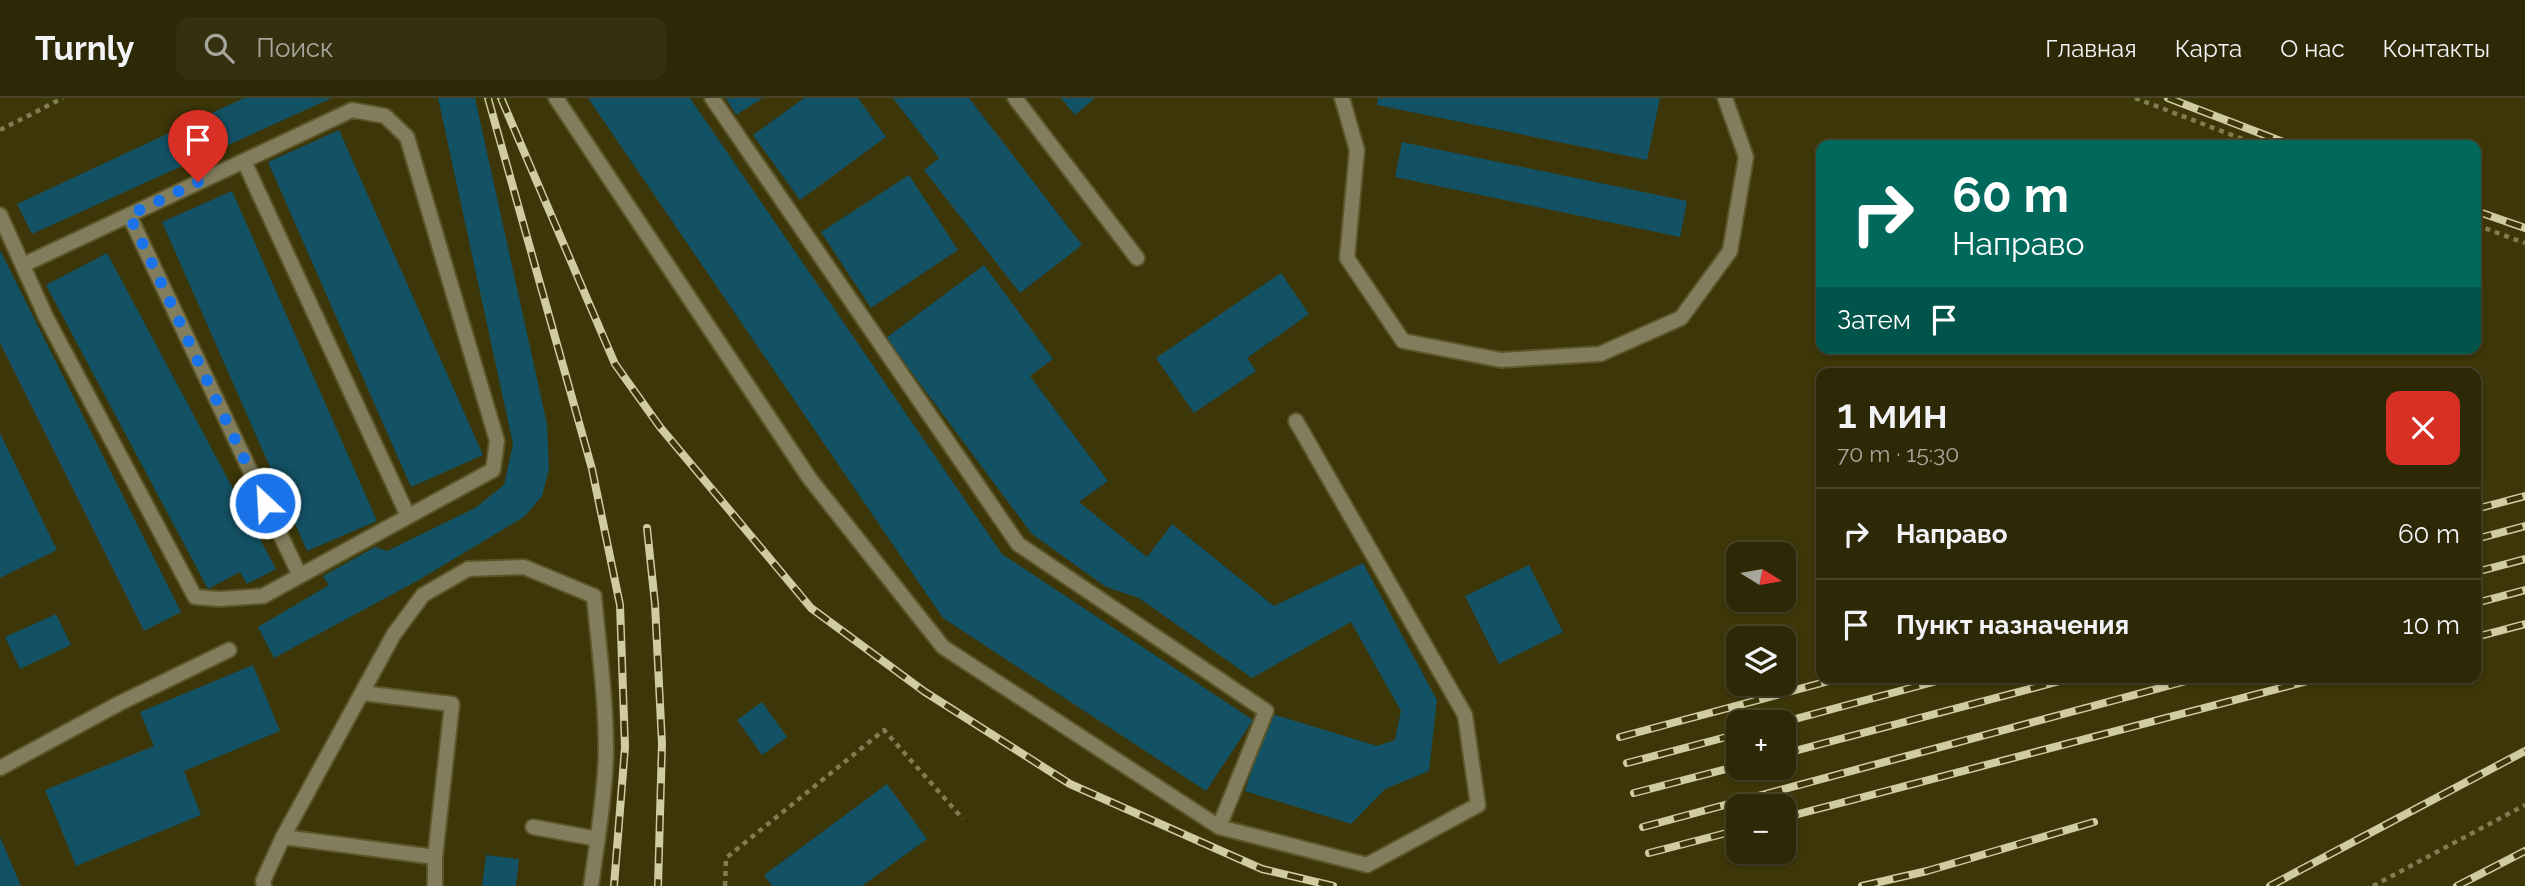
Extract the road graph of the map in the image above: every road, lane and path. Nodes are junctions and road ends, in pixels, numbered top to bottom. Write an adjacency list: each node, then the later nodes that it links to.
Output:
1 (63, 98): 8 (path)
2 (556, 98): 26 (street)
3 (712, 98): 26 (street)
4 (1015, 98): 15 (street)
5 (1342, 98): 6 (street)
6 (1725, 98)
7 (2135, 98): 9 (path)
8 (0, 130)
9 (2245, 140)
10 (244, 161): 12 (street); 18 (street); 18 (street)
11 (0, 215): 16 (street)
12 (129, 215): 16 (street); 19 (street)
13 (2481, 227): 14 (path)
14 (2525, 243)
15 (1137, 258)
16 (23, 265): 19 (street)
17 (1296, 421): 26 (street)
18 (408, 516): 19 (street)
19 (300, 576)
20 (229, 650): 22 (street)
21 (362, 693): 27 (street); 28 (street); 29 (street)
22 (0, 768)
23 (2525, 805): 34 (path)
24 (963, 819): 33 (path)
25 (533, 827): 28 (street)
26 (1219, 827)
27 (283, 837): 29 (street); 30 (street)
28 (598, 839): 32 (street)
29 (435, 857): 31 (street)
30 (264, 886)
31 (435, 886)
32 (591, 886)
33 (725, 886)
34 (2373, 886)

